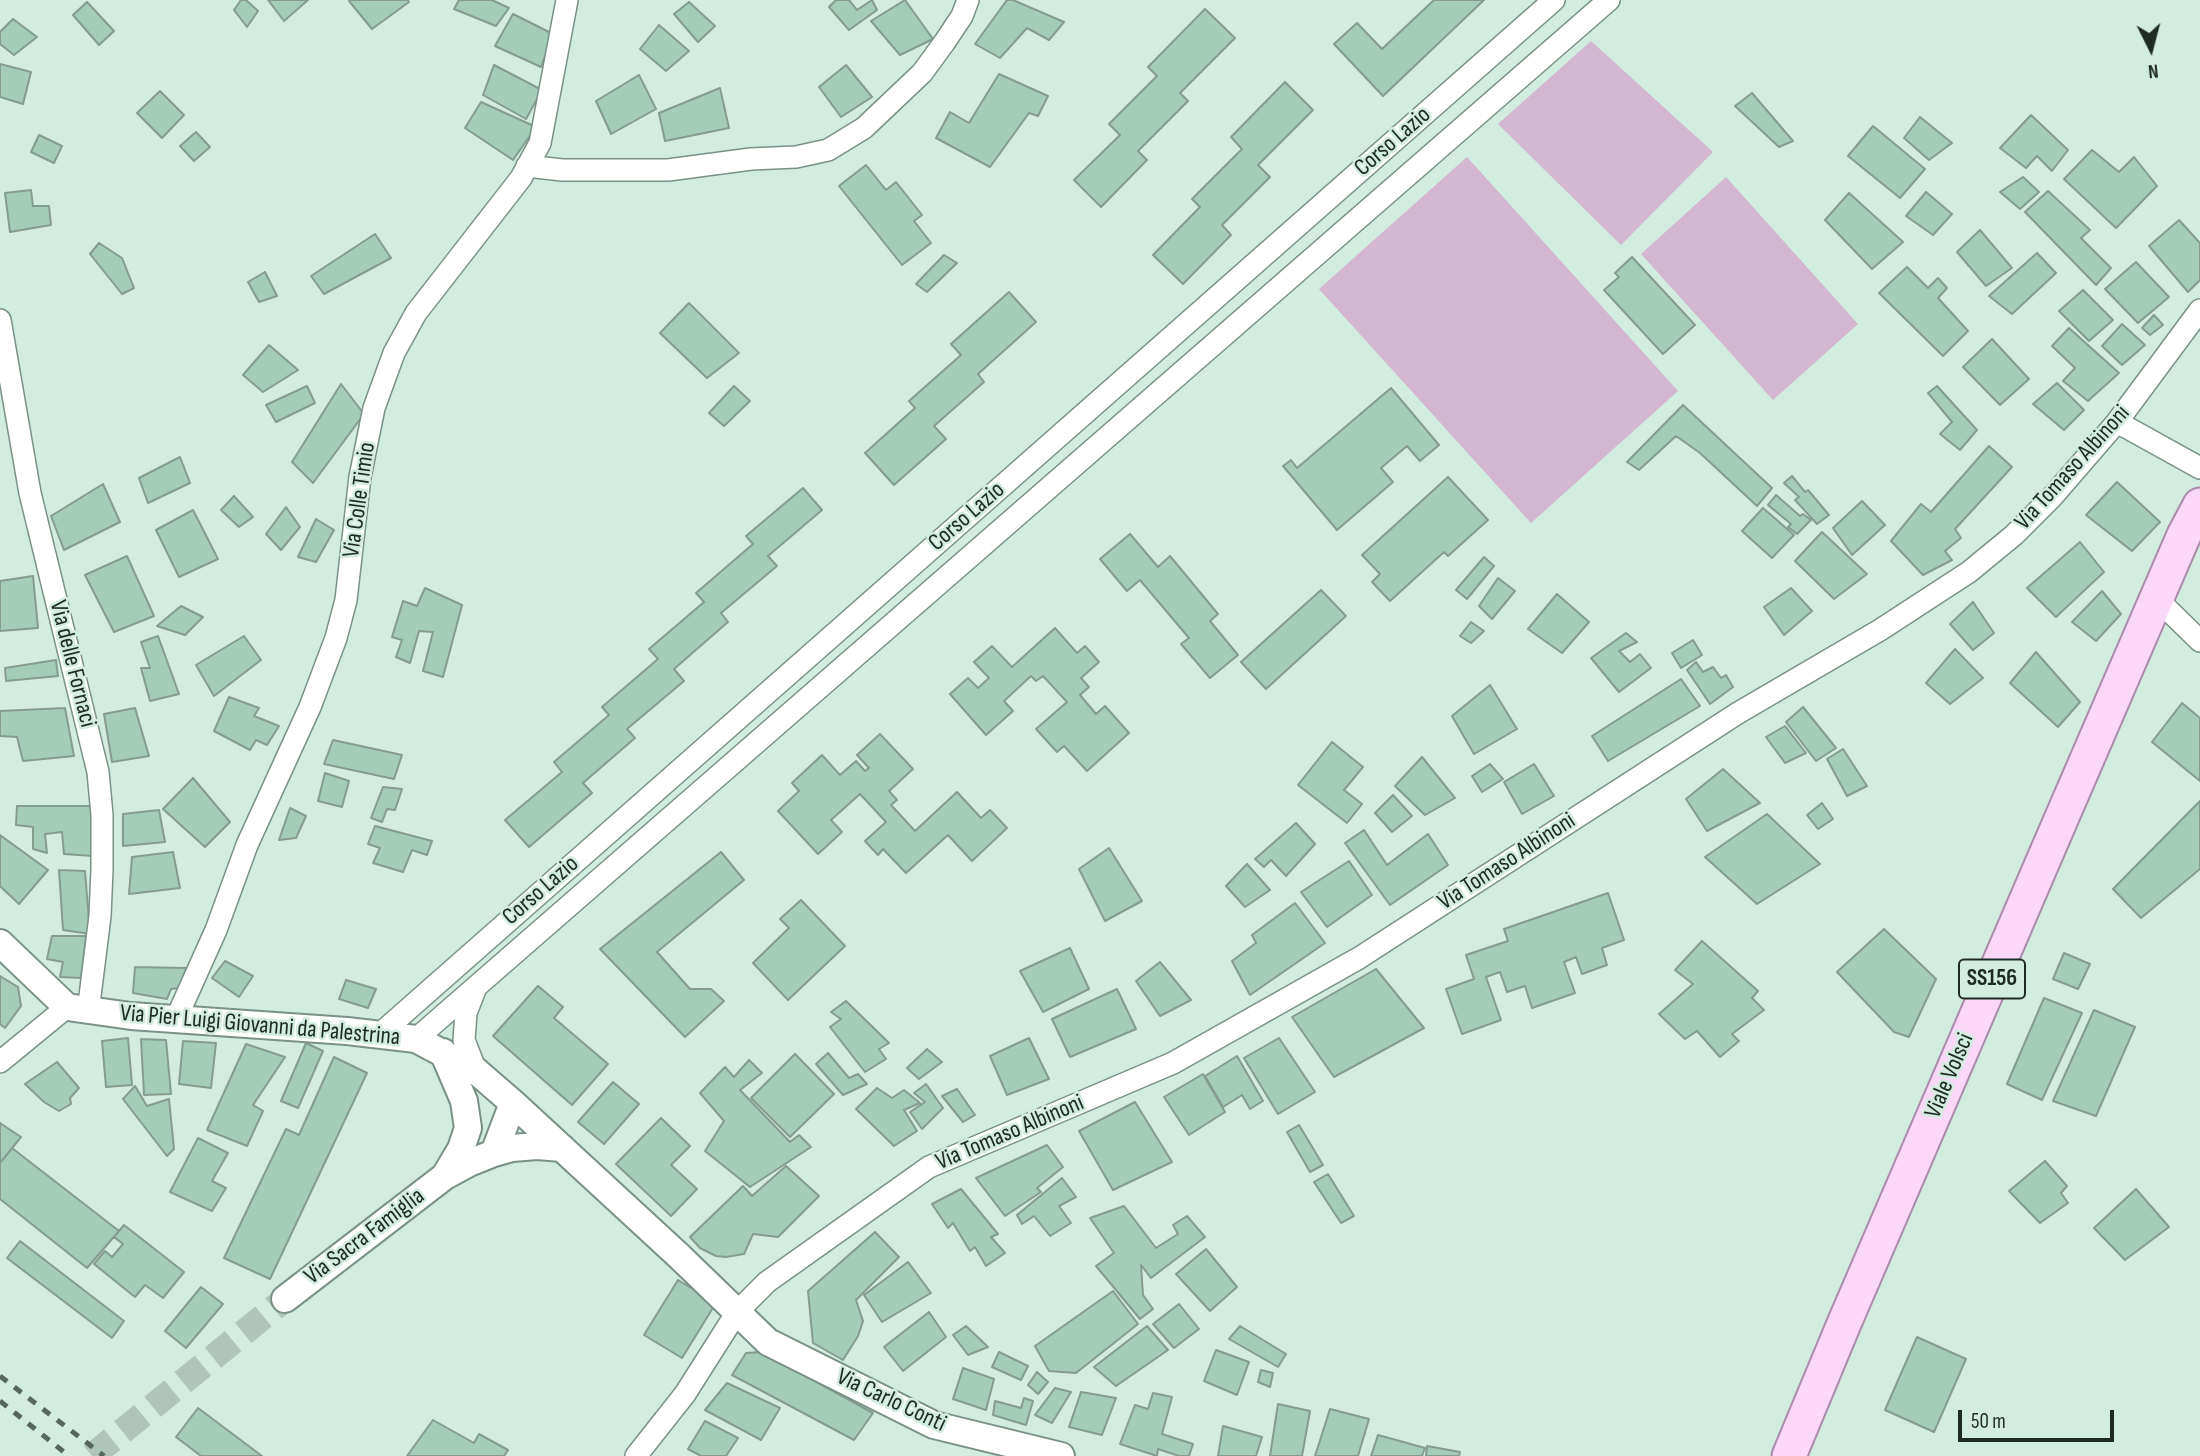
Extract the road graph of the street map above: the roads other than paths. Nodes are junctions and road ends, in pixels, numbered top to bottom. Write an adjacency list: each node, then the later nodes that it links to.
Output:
1 (567, 0): 5 (street, Via Colle Timio)
2 (968, 0): 5 (street)
3 (1554, 0): 17 (street, Corso Lazio)
4 (1609, 0): 14 (street, Corso Lazio)
5 (527, 166): 16 (street, Via Colle Timio)
6 (2200, 310): 8 (street, Via Tomaso Albinoni)
7 (0, 320): 15 (street, Via delle Fornaci)
8 (2117, 422): 9 (street); 28 (street, Via Tomaso Albinoni)
9 (2200, 468)
10 (2200, 505): 11 (main road, Viale Volsci / SS156)
11 (2156, 598): 12 (street); 31 (main road, Viale Volsci / SS156)
12 (2200, 641)
13 (0, 943): 15 (street)
14 (478, 985): 18 (street, Corso Lazio); 21 (street, Corso Lazio)
15 (78, 1009): 16 (street, Via Pier Luigi Giovanni da Palestrina); 20 (street)
16 (177, 1019): 17 (street, Via Pier Luigi Giovanni da Palestrina)
17 (380, 1034): 18 (street, Via Pier Luigi Giovanni da Palestrina)
18 (416, 1039): 19 (street, Via Pier Luigi Giovanni da Palestrina)
19 (443, 1052): 21 (street, Via Pier Luigi Giovanni da Palestrina); 23 (street)
20 (0, 1062)
21 (476, 1071): 22 (street, Via Pier Luigi Giovanni da Palestrina)
22 (513, 1103): 23 (street); 24 (street, Via Pier Luigi Giovanni da Palestrina); 25 (street)
23 (468, 1128): 26 (street)
24 (562, 1148): 25 (street); 28 (street, Via Pier Luigi Giovanni da Palestrina)
25 (494, 1153): 26 (street)
26 (445, 1176): 27 (street, Via Sacra Famiglia)
27 (285, 1298)
28 (737, 1312): 29 (street, Via Tomaso Albinoni); 30 (street, Via Carlo Conti)
29 (636, 1456)
30 (1060, 1456)
31 (1789, 1456)

